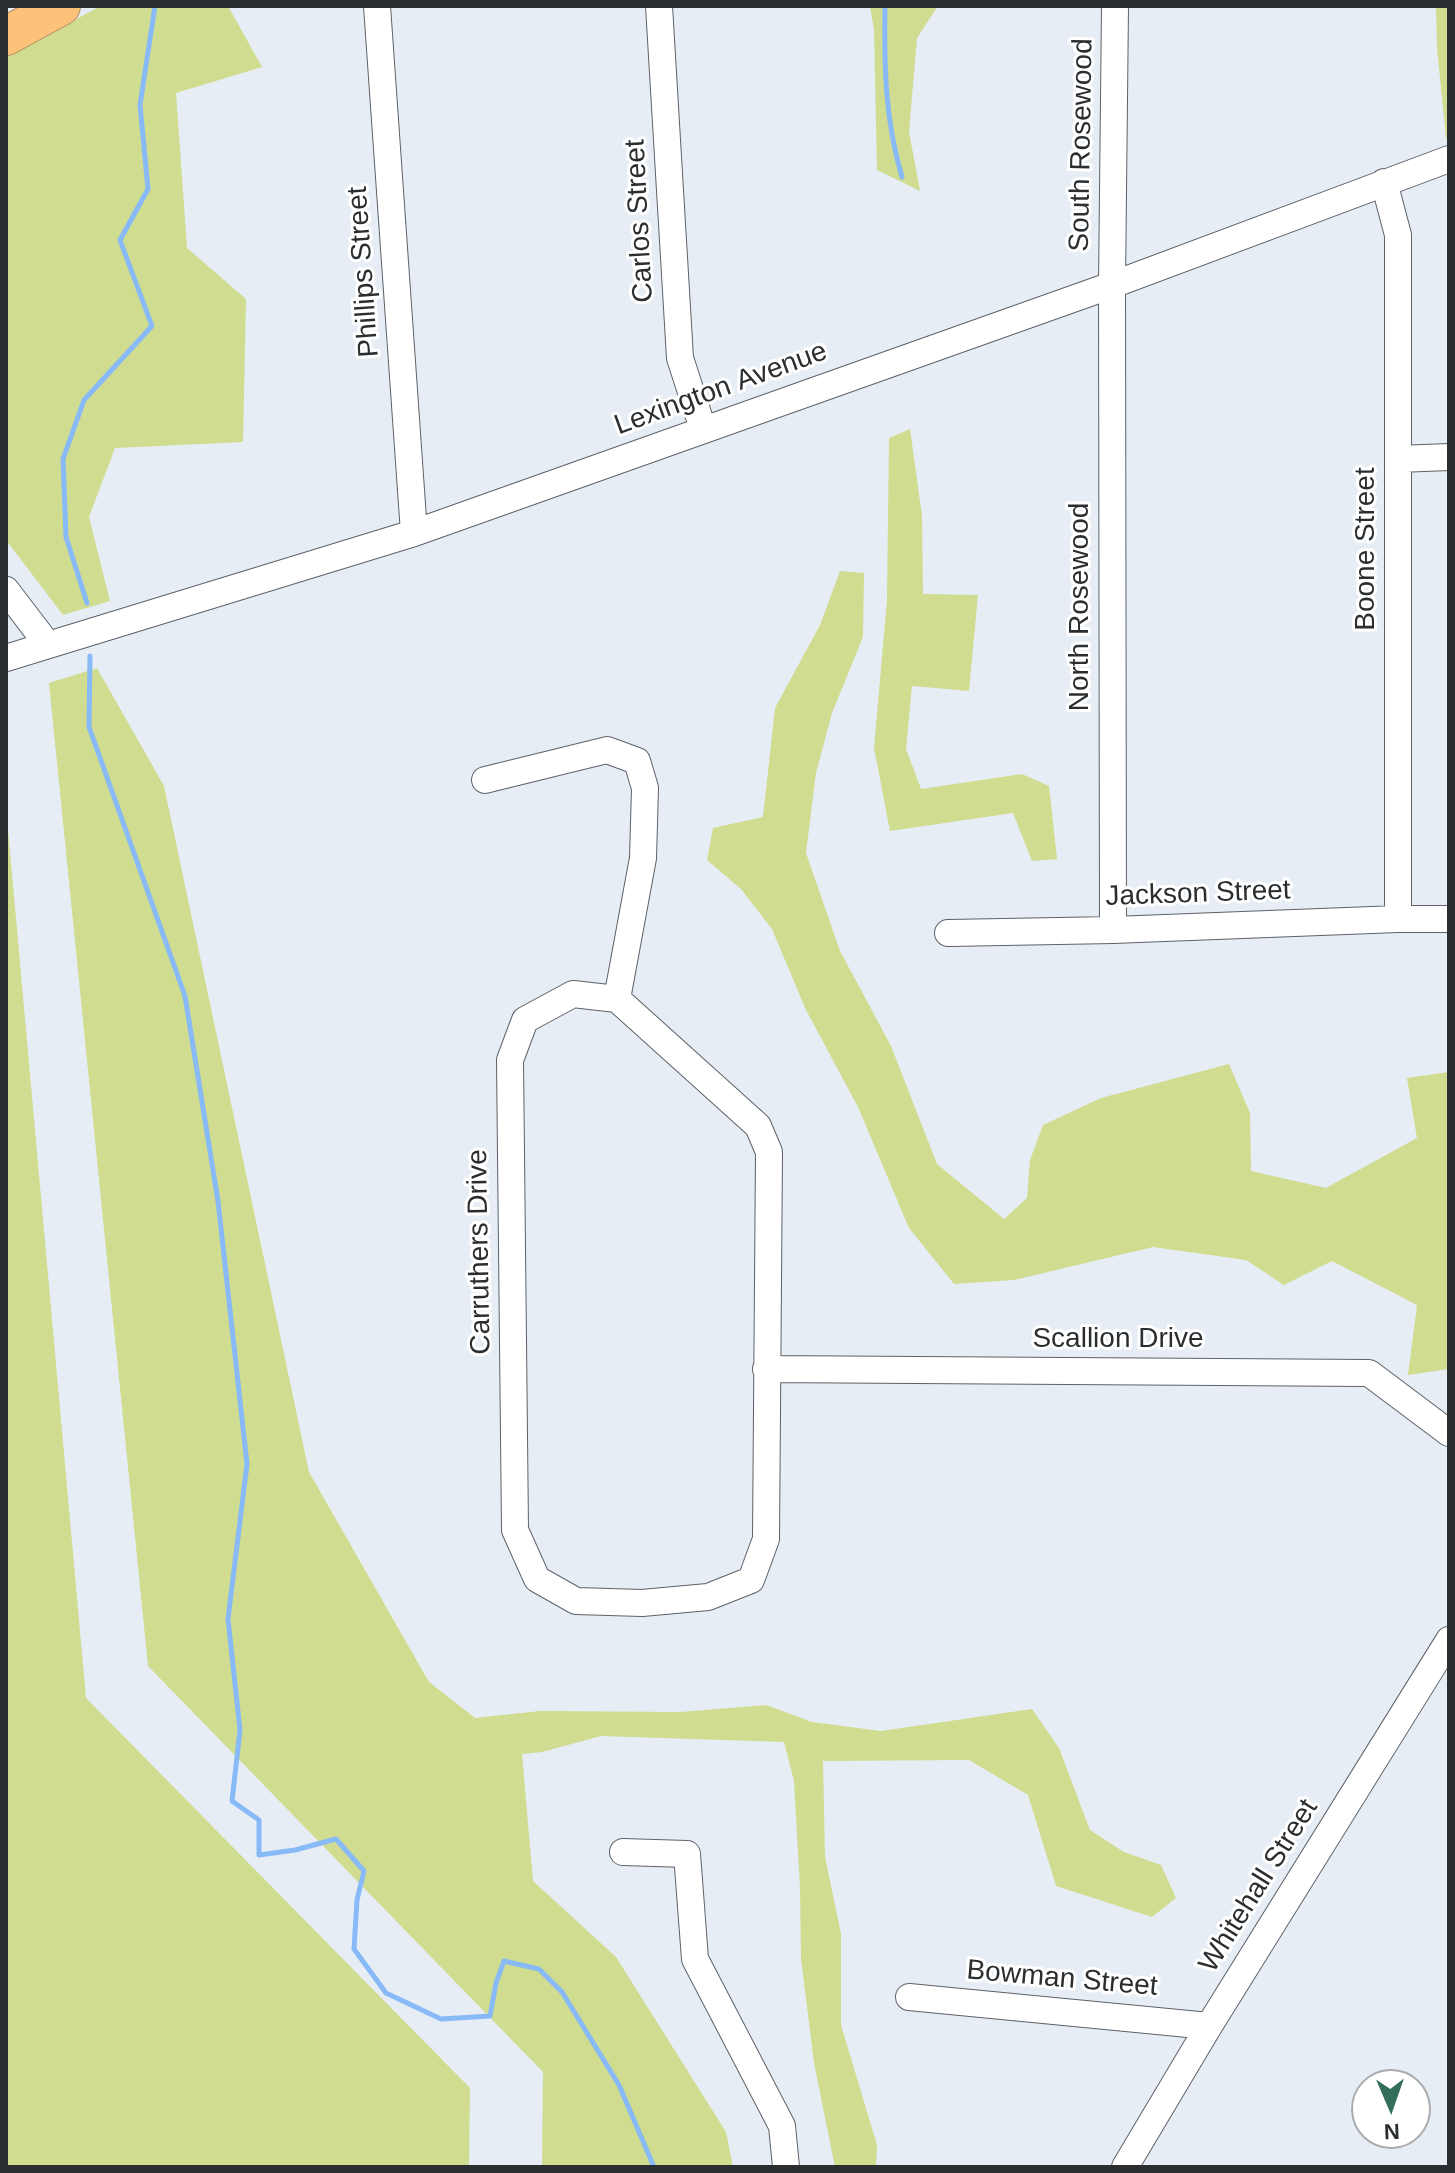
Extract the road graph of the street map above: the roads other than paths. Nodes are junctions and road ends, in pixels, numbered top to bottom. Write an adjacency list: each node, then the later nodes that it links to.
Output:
1 (61, 6): 5 (highway)
2 (377, 6): 12 (street, Phillips Street)
3 (659, 6): 9 (street, Carlos Street)
4 (1115, 6): 8 (street, South Rosewood)
5 (6, 36)
6 (1449, 159): 7 (street, Lexington Avenue)
7 (1384, 182): 8 (street, Lexington Avenue); 11 (street, Boone Street)
8 (1112, 285): 9 (street, Lexington Avenue); 19 (street, North Rosewood)
9 (703, 429): 12 (street, Lexington Avenue)
10 (1449, 457): 11 (street)
11 (1398, 459): 17 (street, Boone Street)
12 (414, 533): 14 (street, Lexington Avenue)
13 (6, 590): 14 (street)
14 (48, 645): 15 (street, Lexington Avenue)
15 (6, 658)
16 (485, 780): 21 (street)
17 (1398, 919): 18 (street, Jackson Street); 19 (street, Jackson Street)
18 (1449, 919)
19 (1113, 930): 20 (street, Jackson Street)
20 (948, 933)
21 (617, 999): 22 (street, Carruthers Drive); 22 (street, Carruthers Drive)
22 (766, 1369): 23 (street, Scallion Drive)
23 (1449, 1433)
24 (1449, 1640): 27 (street, Whitehall Street)
25 (623, 1852): 28 (street)
26 (909, 1997): 27 (street, Bowman Street)
27 (1209, 2026): 29 (street, Whitehall Street)
28 (786, 2167)
29 (1125, 2167)

